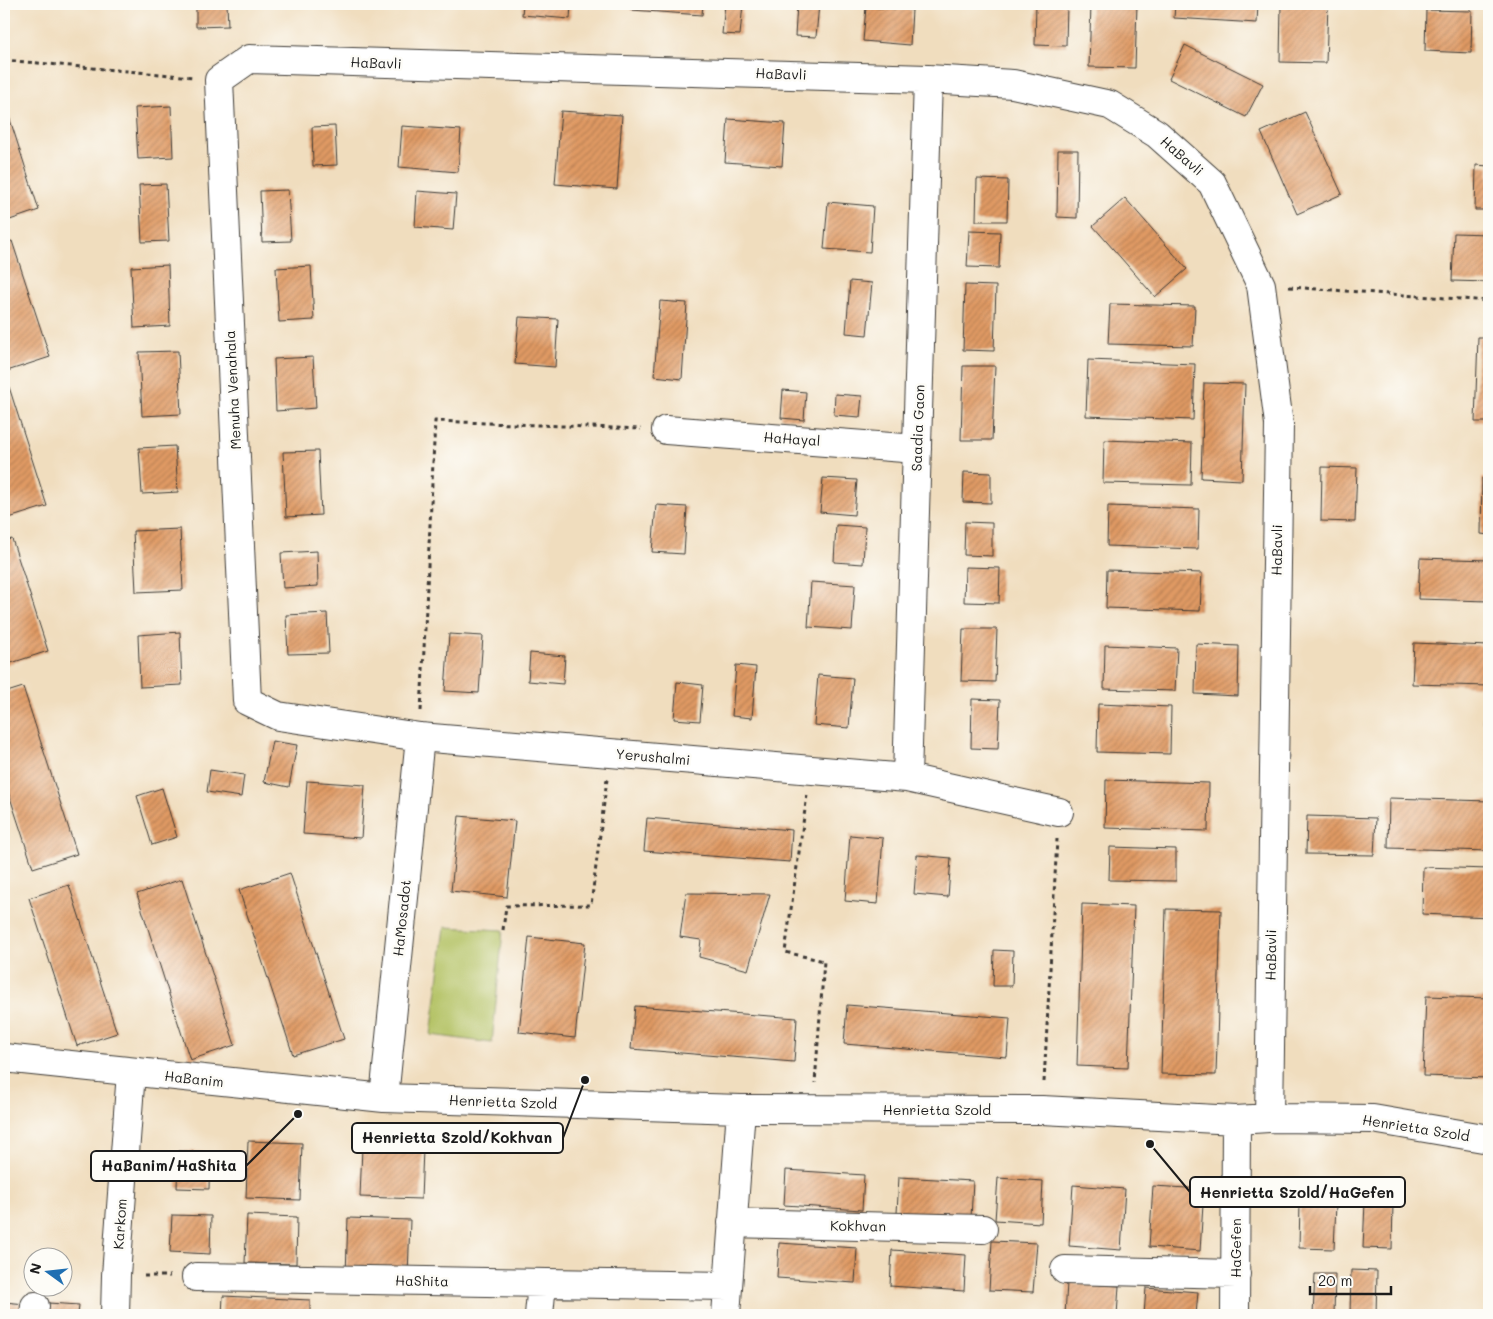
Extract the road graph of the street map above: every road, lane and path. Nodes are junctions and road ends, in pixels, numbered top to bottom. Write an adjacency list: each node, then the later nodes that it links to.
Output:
1 (4, 60): 3 (path)
2 (928, 79): 3 (street, HaBavli); 4 (street, HaBavli); 7 (street, Saadia Gaon)
3 (219, 80): 8 (street, Menuha Venahala)
4 (1261, 285): 5 (path); 21 (street, HaBavli)
5 (1489, 301)
6 (666, 430): 7 (street, HaHayal); 9 (path)
7 (917, 449): 12 (street, Saadia Gaon)
8 (248, 701): 9 (street, Yerushalmi)
9 (420, 737): 10 (street, Yerushalmi); 17 (street, HaMosadot)
10 (610, 754): 11 (street, Yerushalmi); 14 (path)
11 (810, 770): 12 (street, Yerushalmi); 19 (path)
12 (907, 778): 13 (street, Yerushalmi)
13 (1059, 812): 20 (path)
14 (503, 930)
15 (4, 1058): 16 (street, HaBanim)
16 (131, 1072): 17 (street, HaBanim); 28 (street, Karkom)
17 (384, 1098): 18 (street, Henrietta Szold)
18 (741, 1109): 19 (street, Henrietta Szold); 24 (street)
19 (813, 1109): 20 (street, Henrietta Szold)
20 (1042, 1110): 22 (street, Henrietta Szold)
21 (1269, 1118): 22 (street, Henrietta Szold); 23 (street, Henrietta Szold)
22 (1236, 1120): 27 (street, HaGefen)
23 (1489, 1139)
24 (732, 1223): 25 (street, Kokhvan); 31 (street)
25 (983, 1229)
26 (1065, 1270): 27 (street)
27 (1236, 1274): 35 (street, HaGefen)
28 (116, 1275): 29 (path); 32 (street, Karkom)
29 (196, 1276): 30 (street, HaShita)
30 (542, 1283): 31 (street, HaShita); 33 (street)
31 (728, 1286): 34 (street)
32 (115, 1315)
33 (539, 1315)
34 (726, 1315)
35 (1235, 1315)

